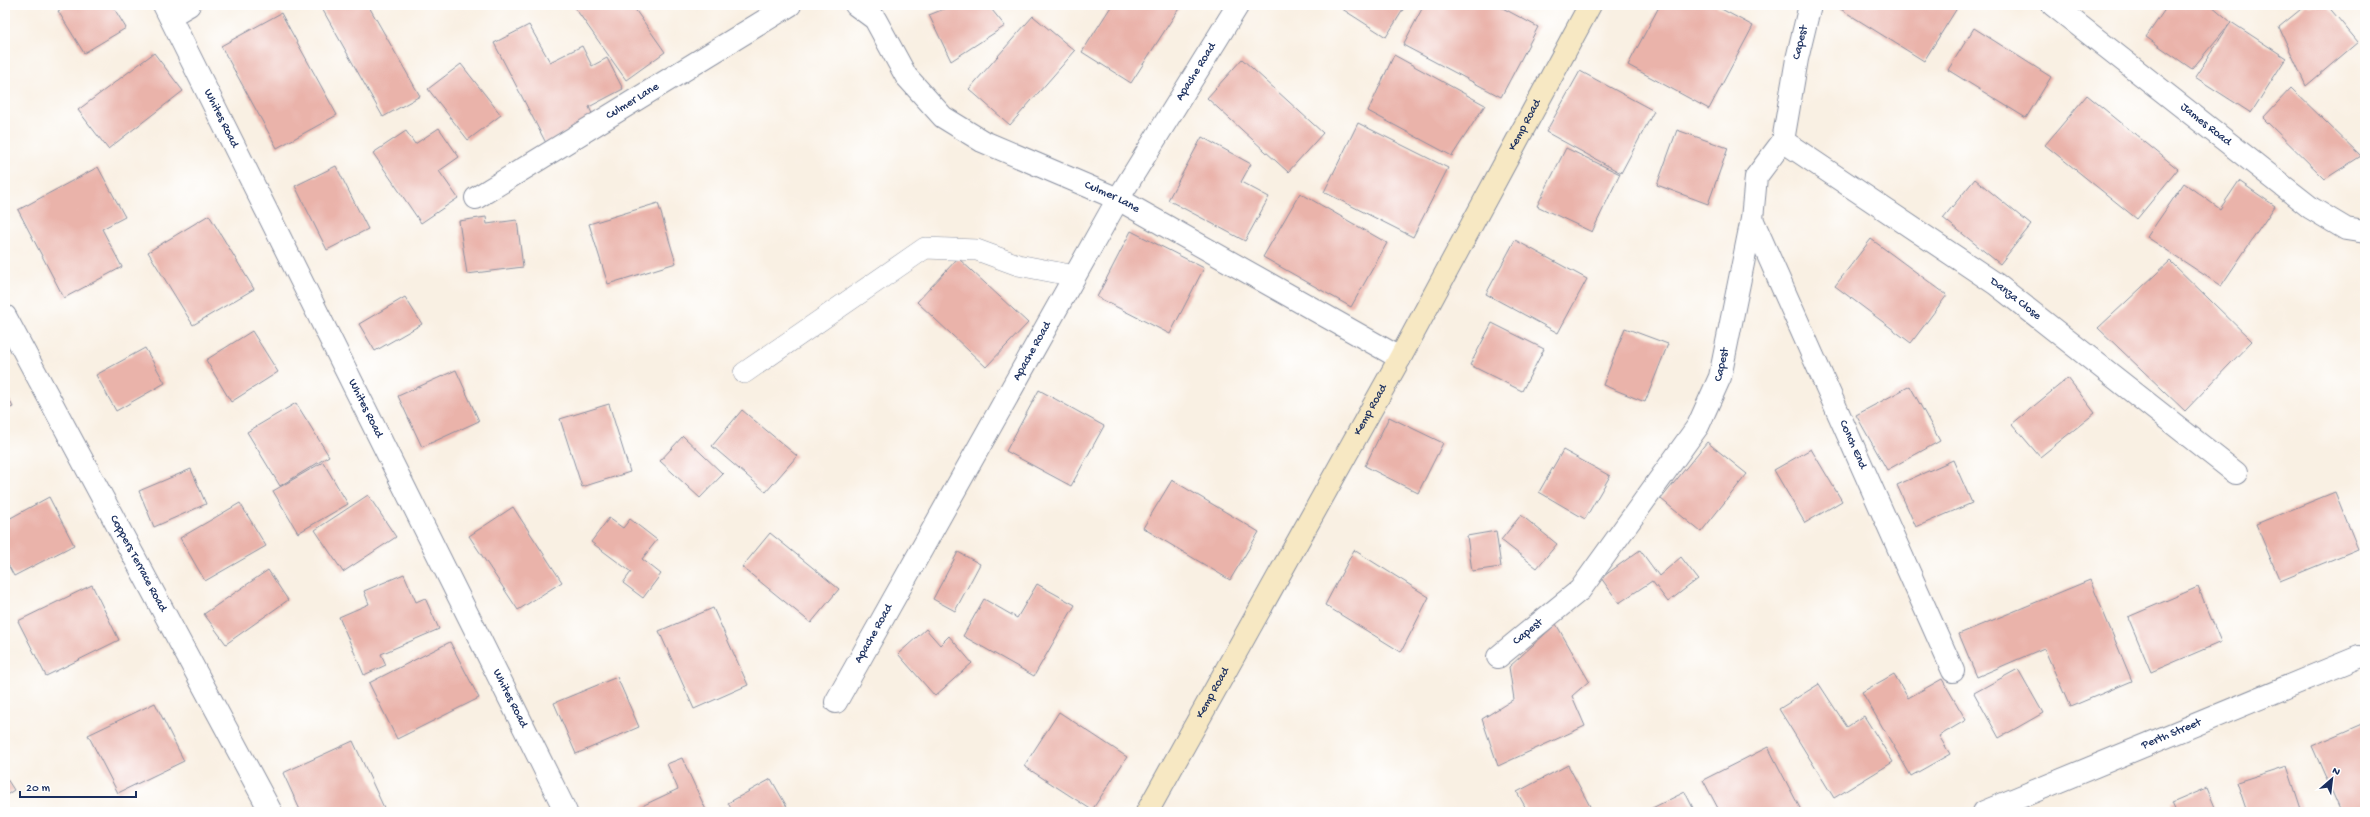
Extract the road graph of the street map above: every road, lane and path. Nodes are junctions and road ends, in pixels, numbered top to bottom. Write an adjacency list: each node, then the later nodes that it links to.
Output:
1 (189, 5): 8 (street)
2 (790, 5): 10 (street, Culmer Lane)
3 (856, 5): 11 (street, Culmer Lane)
4 (1238, 5): 11 (street, Apache Road)
5 (1590, 5): 16 (street, Kemp Road)
6 (1810, 5): 9 (street, Capest)
7 (2054, 5): 13 (street, James Road)
8 (167, 11): 24 (street, Whites Road)
9 (1783, 141): 12 (street, Capest); 18 (street, Danza Close)
10 (476, 198)
11 (1118, 199): 14 (street, Apache Road); 16 (street, Culmer Lane)
12 (1752, 219): 20 (street, Capest); 21 (street, Conch End)
13 (2365, 232)
14 (1075, 276): 17 (lane); 22 (street, Apache Road)
15 (5, 316): 23 (street, Coppers Terrace Road)
16 (1400, 358): 25 (street, Kemp Road)
17 (744, 373)
18 (2236, 473)
19 (2363, 656): 26 (street, Perth Street)
20 (1498, 657)
21 (1953, 671)
22 (836, 702)
23 (271, 812)
24 (566, 812)
25 (1146, 812)
26 (1984, 812)

